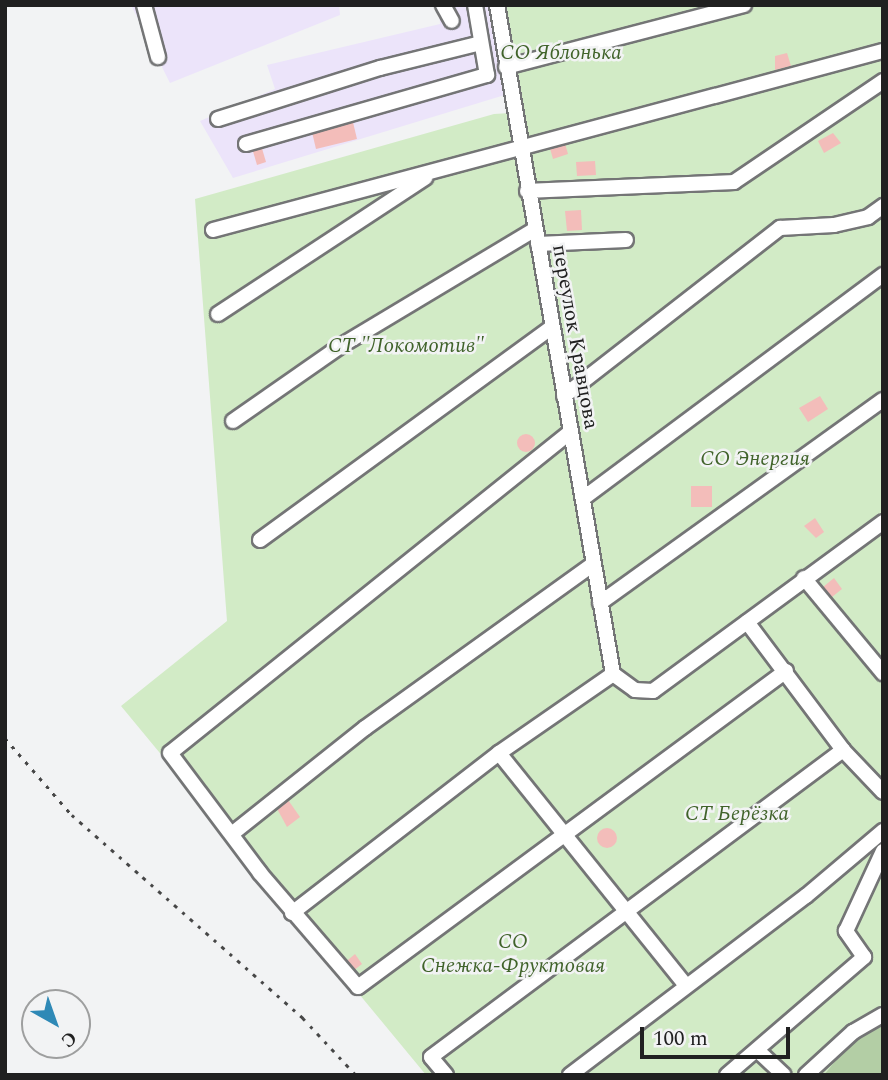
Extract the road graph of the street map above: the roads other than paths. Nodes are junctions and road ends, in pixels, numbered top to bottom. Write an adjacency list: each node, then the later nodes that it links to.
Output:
1 (144, 5): 9 (street)
2 (443, 5): 6 (street)
3 (475, 5): 7 (street)
4 (497, 5): 10 (street, переулок Кравцова)
5 (744, 5): 10 (street)
6 (452, 21)
7 (481, 43): 12 (street); 13 (street)
8 (883, 51): 14 (street)
9 (158, 57)
10 (506, 67): 14 (street, переулок Кравцова)
11 (883, 81): 16 (street)
12 (218, 119)
13 (246, 144)
14 (520, 146): 15 (street); 16 (street, переулок Кравцова)
15 (435, 171): 19 (street); 23 (street)
16 (527, 191): 18 (street, переулок Кравцова)
17 (883, 205): 25 (street)
18 (534, 229): 21 (street, переулок Кравцова); 27 (street)
19 (213, 230)
20 (626, 240): 21 (street)
21 (538, 244): 24 (street, переулок Кравцова)
22 (883, 275): 29 (street)
23 (218, 314)
24 (551, 328): 25 (street, переулок Кравцова); 31 (street)
25 (564, 396): 28 (street, переулок Кравцова)
26 (883, 400): 34 (street)
27 (233, 421)
28 (569, 433): 29 (street, переулок Кравцова); 44 (street)
29 (584, 497): 32 (street, переулок Кравцова)
30 (883, 522): 33 (street)
31 (260, 540)
32 (592, 565): 34 (street, переулок Кравцова); 44 (street)
33 (804, 578): 35 (street); 36 (street)
34 (600, 603): 38 (street, переулок Кравцова)
35 (747, 622): 37 (street); 38 (street)
36 (881, 667)
37 (786, 671): 39 (street); 42 (street)
38 (613, 674): 40 (street)
39 (843, 750): 41 (street); 46 (street)
40 (499, 753): 42 (street); 47 (street)
41 (883, 792)
42 (565, 831): 46 (street); 47 (street)
43 (883, 831): 48 (street)
44 (233, 833): 47 (street)
45 (883, 851): 50 (street)
46 (625, 908): 48 (street); 51 (street)
47 (292, 913)
48 (684, 984): 52 (street)
49 (883, 1015): 55 (street)
50 (758, 1051): 53 (street); 54 (street)
51 (446, 1075)
52 (570, 1075)
53 (727, 1075)
54 (784, 1075)
55 (806, 1075)

